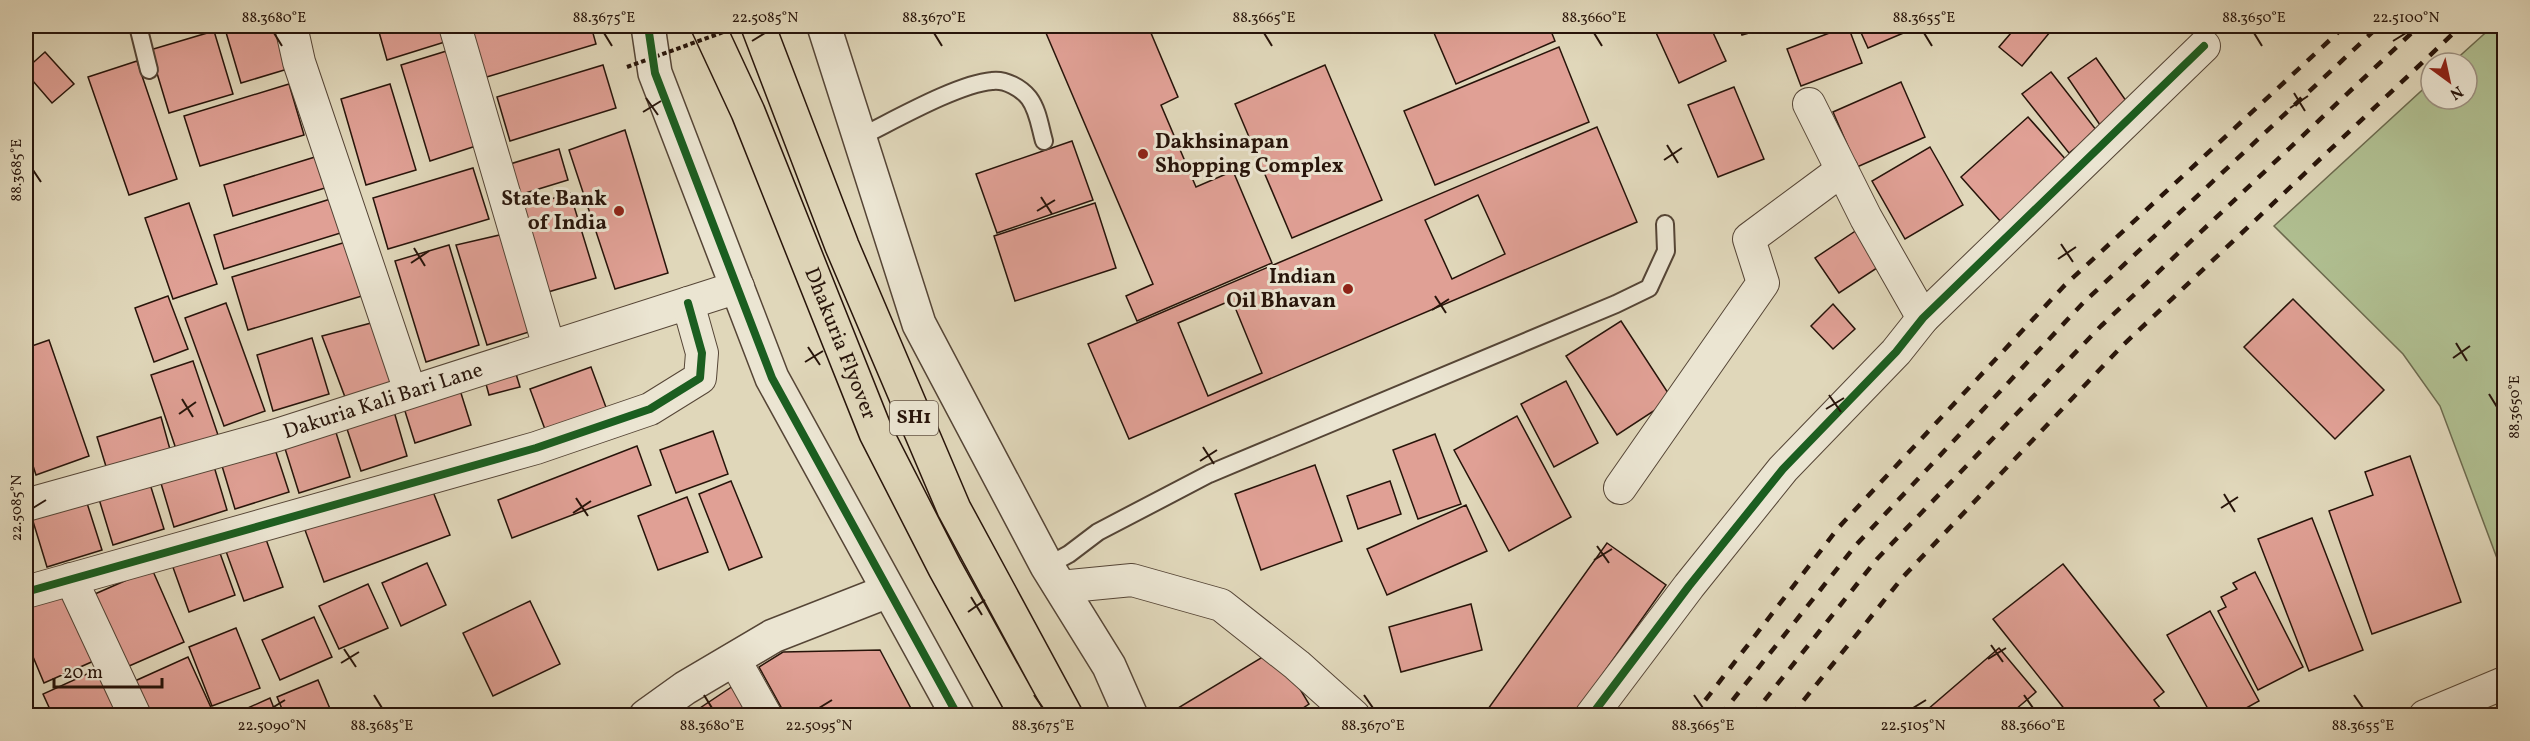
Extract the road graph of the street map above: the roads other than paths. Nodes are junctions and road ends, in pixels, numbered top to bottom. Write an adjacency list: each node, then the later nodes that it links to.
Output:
1 (138, 26): 9 (lane)
2 (291, 26): 19 (street)
3 (455, 26): 18 (street)
4 (648, 26): 15 (street)
5 (708, 26): 32 (main road, Dhakuria Flyover / SH1)
6 (758, 26): 33 (main road, Dhakuria Flyover / SH1)
7 (824, 26): 11 (street)
8 (2204, 46): 17 (street)
9 (149, 70)
10 (1809, 104): 13 (street)
11 (860, 137): 12 (lane); 22 (street)
12 (1044, 141)
13 (1842, 170): 17 (street); 20 (street)
14 (1665, 224): 22 (lane)
15 (738, 287): 16 (street, Dakuria Kali Bari Lane); 25 (street)
16 (688, 303): 18 (street, Dakuria Kali Bari Lane); 23 (street)
17 (1923, 318): 36 (street)
18 (549, 347): 19 (street, Dakuria Kali Bari Lane)
19 (410, 391): 21 (street, Dakuria Kali Bari Lane)
20 (1620, 488)
21 (26, 505)
22 (1053, 577): 34 (street); 35 (street)
23 (71, 579): 24 (street); 28 (street)
24 (26, 591)
25 (888, 591): 26 (street); 31 (street)
26 (734, 659): 29 (street); 30 (street)
27 (2505, 683): 37 (street)
28 (135, 716)
29 (646, 716)
30 (766, 716)
31 (958, 716)
32 (1027, 716)
33 (1066, 716)
34 (1131, 716)
35 (1354, 716)
36 (1591, 716)
37 (2425, 716)

